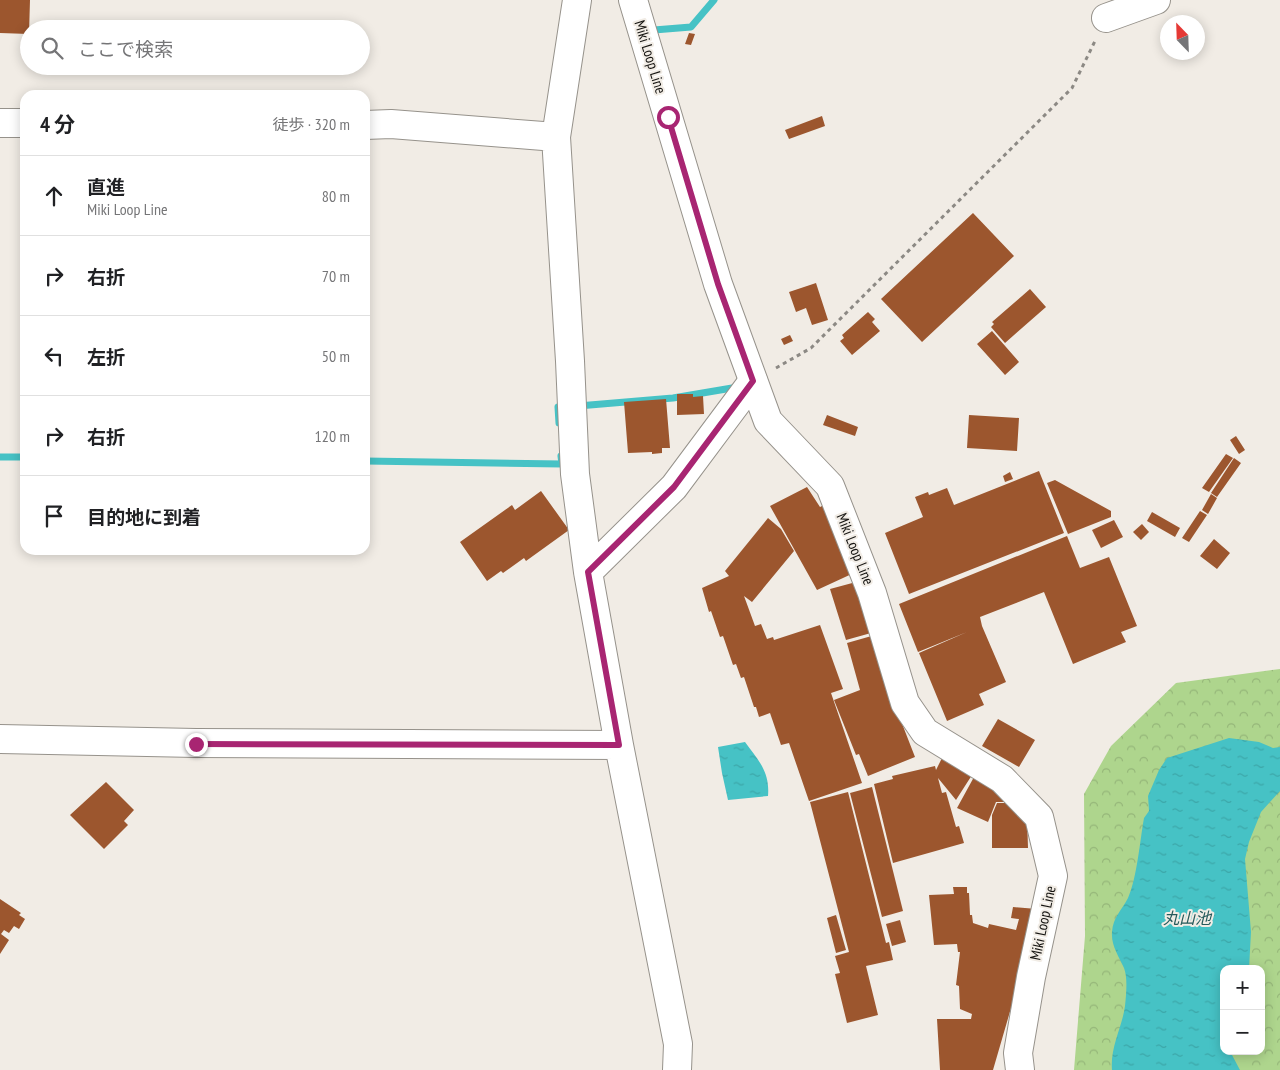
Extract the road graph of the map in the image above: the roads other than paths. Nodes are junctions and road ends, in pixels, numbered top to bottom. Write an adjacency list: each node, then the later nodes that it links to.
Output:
1 (577, 0): 8 (street)
2 (633, 0): 9 (street, Miki Loop Line)
3 (1156, 0): 4 (street)
4 (1106, 18)
5 (0, 122): 6 (street)
6 (20, 123)
7 (370, 125): 8 (street)
8 (556, 138): 10 (street)
9 (753, 381): 10 (street); 14 (street, Miki Loop Line)
10 (588, 572): 12 (street)
11 (0, 739): 12 (street)
12 (619, 745): 13 (street)
13 (678, 1070)
14 (1020, 1070)

